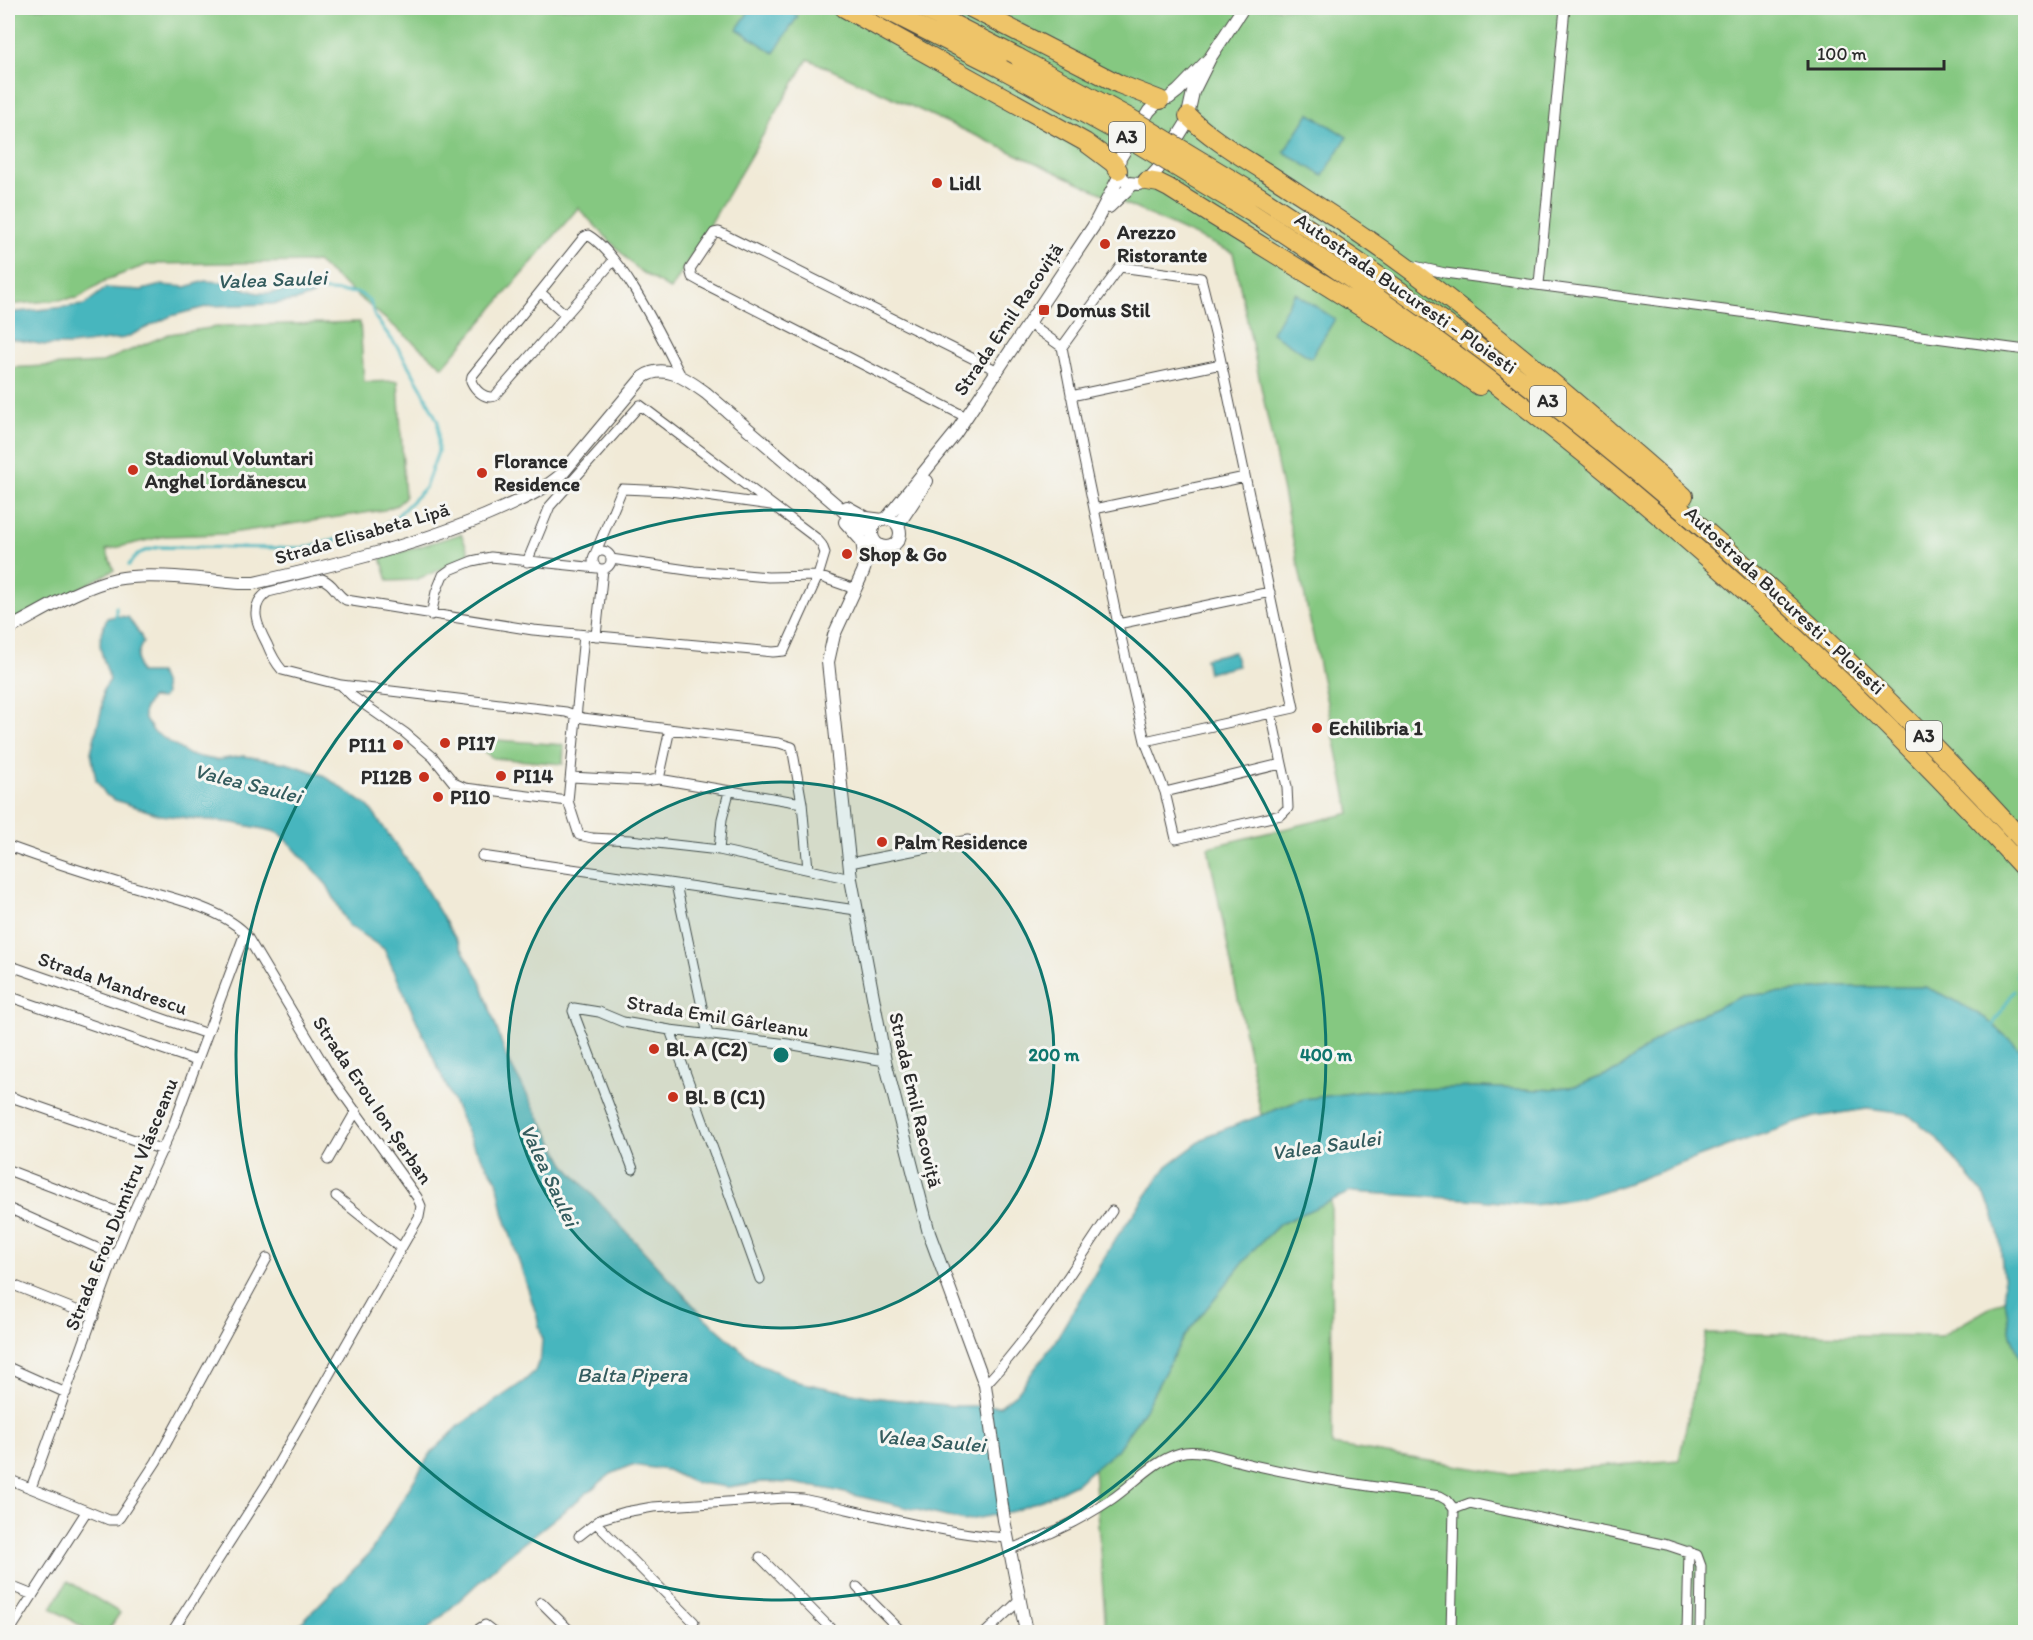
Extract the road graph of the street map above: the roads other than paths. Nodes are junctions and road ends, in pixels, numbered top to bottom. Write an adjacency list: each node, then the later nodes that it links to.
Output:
1 (844, 8): 10 (highway)
2 (882, 8): 12 (highway, Autostrada Bucuresti - Ploiesti / A3, bridge)
3 (922, 8): 12 (highway, Autostrada Bucuresti - Ploiesti / A3, bridge)
4 (971, 8): 8 (highway)
5 (1243, 8): 7 (street)
6 (1565, 8): 16 (street)
7 (1210, 58): 8 (street, Strada Emil Racoviță); 9 (street, Strada Emil Racoviță)
8 (1164, 99): 9 (street); 10 (street, Strada Emil Racoviță)
9 (1188, 114): 11 (street, Strada Emil Racoviță); 15 (highway)
10 (1119, 172): 11 (street); 13 (street, Strada Emil Racoviță)
11 (1140, 182): 13 (street, Strada Emil Racoviță); 34 (highway)
12 (1254, 203): 34 (highway, Autostrada Bucuresti - Ploiesti / A3); 47 (highway, Autostrada Bucuresti - Ploiesti / A3)
13 (1093, 227): 19 (street, Strada Emil Racoviță)
14 (614, 260): 17 (street); 18 (street); 24 (street)
15 (1400, 262): 16 (street); 47 (highway)
16 (1539, 284): 21 (street)
17 (540, 292): 18 (street); 18 (street)
18 (566, 315)
19 (1028, 323): 20 (street); 23 (street, Strada Emil Racoviță)
20 (1060, 345): 22 (street); 25 (street)
21 (2025, 350)
22 (1221, 364): 25 (street); 29 (street)
23 (996, 370): 26 (street, Strada Emil Racoviță); 26 (street)
24 (681, 376): 28 (street, Strada Elisabeta Lipă); 46 (street, Strada Elisabeta Lipă)
25 (1071, 396): 31 (street)
26 (966, 417): 27 (street, Strada Emil Racoviță)
27 (955, 434): 32 (street, Strada Emil Racoviță); 33 (street, Strada Emil Racoviță)
28 (792, 465): 32 (street, Strada Elisabeta Lipă); 35 (street, Strada Elisabeta Lipă); 39 (street)
29 (1245, 477): 31 (street); 43 (street)
30 (774, 506): 36 (street); 38 (street); 41 (street)
31 (1094, 509): 45 (street)
32 (884, 519): 33 (street); 35 (street, Strada Emil Racoviță)
33 (898, 525): 35 (street, Strada Emil Racoviță)
34 (1676, 529): 69 (highway, Autostrada Bucuresti - Ploiesti / A3)
35 (876, 540): 39 (street, Strada Emil Racoviță)
36 (595, 554): 37 (street); 40 (street)
37 (611, 559): 40 (street); 41 (street)
38 (527, 561): 40 (street); 44 (street)
39 (864, 567): 42 (street, Strada Emil Racoviță)
40 (600, 568): 49 (street)
41 (818, 576): 42 (street); 49 (street)
42 (855, 589): 67 (street, Strada Emil Racoviță)
43 (1270, 592): 45 (street); 51 (street)
44 (431, 615): 48 (street); 50 (street)
45 (1118, 624): 54 (street)
46 (8, 629)
47 (1818, 632): 63 (highway, Autostrada Bucuresti - Ploiesti / A3)
48 (584, 635): 49 (street); 52 (street)
49 (596, 636)
50 (341, 685): 52 (street); 60 (street)
51 (1271, 712): 54 (street); 55 (street)
52 (576, 715): 53 (street); 56 (street)
53 (670, 729): 57 (street); 61 (street)
54 (1145, 741): 59 (street)
55 (1281, 764): 59 (street); 59 (street)
56 (571, 777): 57 (street); 60 (street)
57 (659, 779): 58 (street)
58 (729, 792): 61 (street); 65 (street)
59 (1165, 792)
60 (568, 801): 65 (street)
61 (802, 802): 68 (street)
62 (968, 840): 67 (street)
63 (2025, 844)
64 (8, 846): 73 (street, Strada Erou Ion Șerban)
65 (719, 850): 68 (street)
66 (482, 856): 71 (street)
67 (850, 863): 70 (street, Strada Emil Racoviță)
68 (808, 869): 70 (street)
69 (2025, 871)
70 (851, 879): 72 (street, Strada Emil Racoviță)
71 (676, 884): 72 (street); 78 (street)
72 (856, 910): 80 (street, Strada Emil Racoviță)
73 (245, 933): 77 (street, Strada Erou Dumitru Vlăsceanu); 82 (street, Strada Erou Ion Șerban)
74 (8, 965): 77 (street, Strada Mandrescu)
75 (8, 996): 79 (street)
76 (670, 1030): 78 (street, Strada Emil Gârleanu); 85 (street, Strada Emil Gârleanu); 94 (street)
77 (207, 1034): 79 (street, Strada Erou Dumitru Vlăsceanu)
78 (708, 1035): 80 (street, Strada Emil Gârleanu)
79 (197, 1061): 83 (street, Strada Erou Dumitru Vlăsceanu)
80 (885, 1061): 98 (street, Strada Emil Racoviță)
81 (8, 1096): 83 (street)
82 (356, 1111): 84 (street); 91 (street, Strada Erou Ion Șerban)
83 (163, 1150): 90 (street, Strada Erou Dumitru Vlăsceanu)
84 (328, 1161)
85 (633, 1169)
86 (8, 1170): 90 (street)
87 (336, 1196): 91 (street)
88 (8, 1208): 92 (street)
89 (1112, 1211): 98 (street)
90 (131, 1217): 92 (street, Strada Erou Dumitru Vlăsceanu)
91 (401, 1248): 116 (street, Strada Erou Ion Șerban)
92 (115, 1256): 96 (street, Strada Erou Dumitru Vlăsceanu)
93 (267, 1258): 103 (street)
94 (760, 1279)
95 (8, 1283): 96 (street)
96 (94, 1317): 99 (street, Strada Erou Dumitru Vlăsceanu)
97 (8, 1368): 99 (street)
98 (985, 1385): 106 (street, Strada Emil Racoviță)
99 (66, 1393): 101 (street, Strada Erou Dumitru Vlăsceanu)
100 (8, 1479): 101 (street)
101 (31, 1488): 103 (street)
102 (1454, 1509): 106 (street); 107 (street); 124 (street)
103 (86, 1512): 111 (street)
104 (596, 1523): 105 (street); 106 (street); 114 (street)
105 (579, 1536)
106 (1009, 1543): 112 (street, Strada Emil Racoviță)
107 (1689, 1551): 125 (street); 126 (street)
108 (760, 1557): 120 (street)
109 (8, 1586): 111 (street)
110 (857, 1587): 121 (street)
111 (33, 1595): 115 (street)
112 (1020, 1600): 122 (street); 123 (street, Strada Emil Racoviță)
113 (541, 1602): 119 (street)
114 (694, 1622)
115 (9, 1632)
116 (172, 1632)
117 (474, 1632): 118 (street)
118 (494, 1632)
119 (571, 1632)
120 (834, 1632)
121 (902, 1632)
122 (986, 1632)
123 (1026, 1632)
124 (1451, 1632)
125 (1687, 1632)
126 (1700, 1632)

